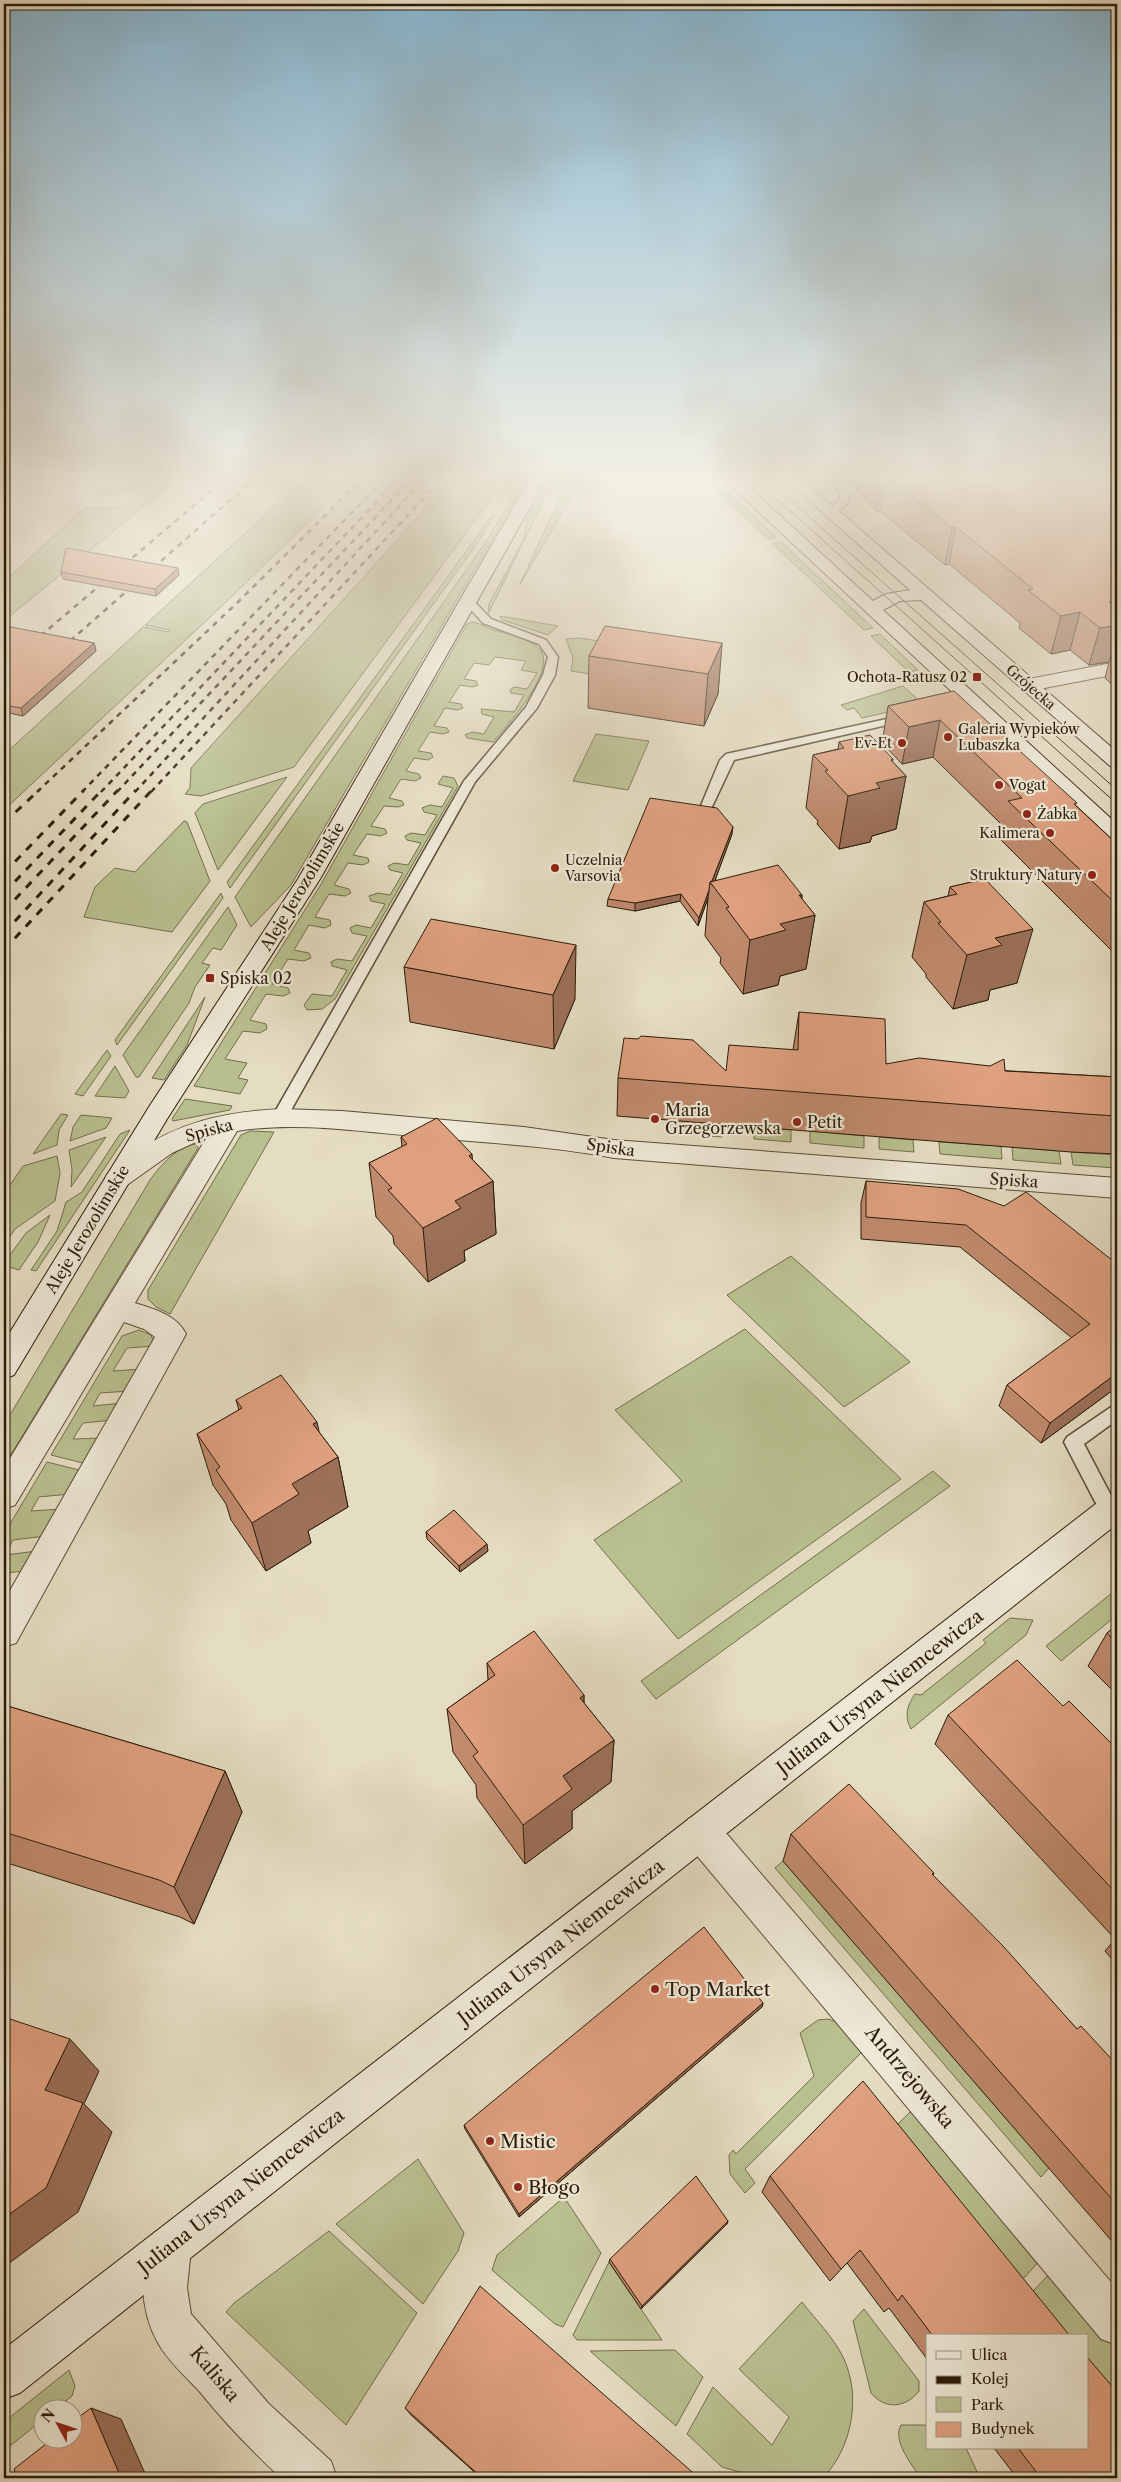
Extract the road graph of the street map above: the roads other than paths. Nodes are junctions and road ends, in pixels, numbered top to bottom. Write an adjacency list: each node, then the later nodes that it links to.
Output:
1 (474, 590): 5 (main road, Aleje Jerozolimskie)
2 (852, 590): 6 (main road)
3 (921, 590): 4 (main road, Grójecka)
4 (927, 595): 6 (main road); 8 (main road, Grójecka)
5 (468, 601): 13 (lane); 15 (main road, Aleje Jerozolimskie)
6 (873, 609): 12 (main road)
7 (1117, 668): 8 (main road)
8 (1029, 685): 10 (main road, Grójecka)
9 (921, 715): 11 (lane)
10 (1117, 762)
11 (706, 808)
12 (1117, 835)
13 (280, 1117): 14 (main road, Spiska); 16 (main road, Spiska)
14 (229, 1123): 15 (main road, Spiska); 17 (main road)
15 (118, 1178): 18 (main road, Aleje Jerozolimskie)
16 (1117, 1188)
17 (118, 1308): 20 (main road); 22 (main road)
18 (4, 1367)
19 (1117, 1410): 21 (lane)
20 (4, 1495)
21 (1114, 1508): 23 (main road, Juliana Ursyna Niemcewicza)
22 (4, 1632)
23 (701, 1832): 24 (main road, Juliana Ursyna Niemcewicza); 25 (main road, Andrzejowska)
24 (169, 2248): 26 (main road, Juliana Ursyna Niemcewicza); 27 (main road, Kaliska)
25 (1117, 2323)
26 (4, 2377)
27 (314, 2478)

